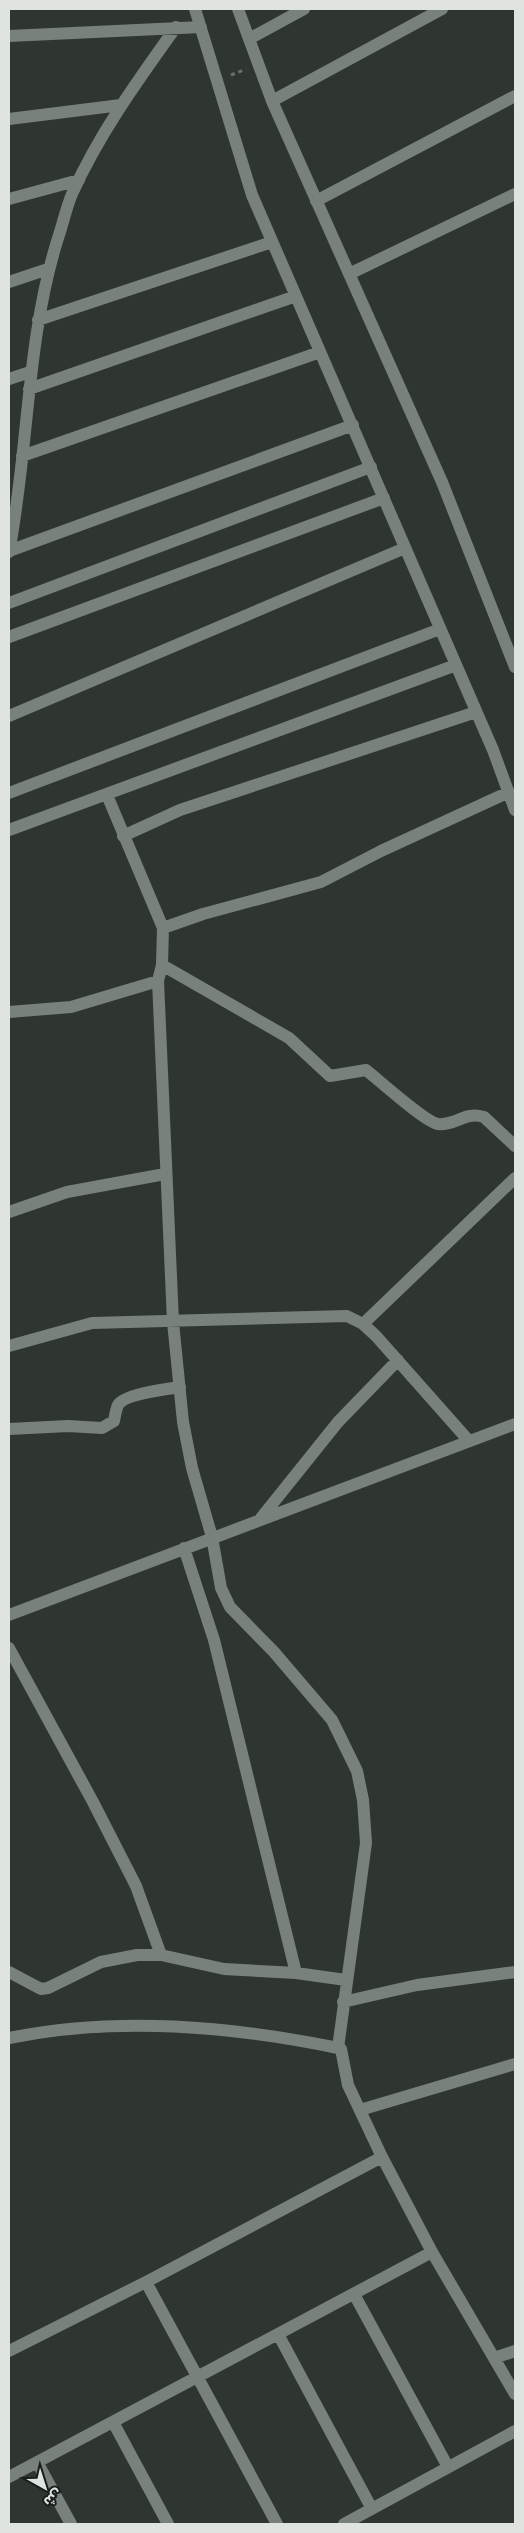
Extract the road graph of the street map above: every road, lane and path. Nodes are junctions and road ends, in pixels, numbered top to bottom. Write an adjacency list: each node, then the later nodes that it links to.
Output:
1 (195, 9): 6 (street)
2 (238, 9): 8 (street)
3 (304, 9): 8 (street)
4 (442, 9): 12 (street)
5 (176, 27): 6 (street); 7 (street); 13 (street)
6 (201, 27): 19 (street)
7 (9, 36)
8 (249, 39): 12 (street)
9 (248, 68): 10 (path)
10 (224, 78)
11 (515, 96): 18 (street)
12 (272, 100): 18 (street)
13 (120, 105): 14 (street); 15 (street)
14 (9, 119)
15 (80, 180): 17 (street); 20 (street)
16 (515, 194): 21 (street)
17 (9, 199)
18 (316, 201): 21 (street)
19 (272, 242): 23 (street); 24 (street)
20 (48, 269): 22 (street); 24 (street)
21 (349, 274): 38 (street)
22 (9, 282)
23 (296, 296): 25 (street); 28 (street)
24 (38, 320): 26 (street)
25 (320, 352): 29 (street); 30 (street)
26 (30, 372): 27 (street); 28 (street)
27 (9, 379)
28 (29, 389): 30 (street)
29 (353, 425): 31 (street); 34 (street)
30 (22, 463): 32 (street); 34 (street)
31 (371, 467): 33 (street); 36 (street)
32 (9, 473)
33 (384, 498): 35 (street); 39 (street)
34 (9, 545)
35 (405, 548): 37 (street); 43 (street)
36 (9, 603)
37 (440, 628): 40 (street); 44 (street)
38 (509, 635): 41 (street)
39 (9, 637)
40 (456, 665): 42 (street); 46 (street)
41 (515, 667)
42 (476, 712): 45 (street); 49 (street)
43 (9, 716)
44 (9, 792)
45 (509, 792): 47 (street); 50 (street)
46 (107, 795): 48 (street); 49 (street)
47 (515, 810)
48 (9, 830)
49 (123, 836): 50 (street)
50 (163, 928): 51 (street)
51 (162, 965): 52 (street); 54 (street)
52 (158, 981): 53 (street); 55 (street)
53 (9, 1012)
54 (515, 1146)
55 (165, 1174): 57 (street); 58 (street)
56 (515, 1178): 59 (street)
57 (9, 1212)
58 (173, 1322): 59 (street); 60 (street); 62 (street)
59 (363, 1324): 61 (street)
60 (9, 1346)
61 (398, 1360): 65 (street); 66 (street)
62 (180, 1387): 64 (street); 67 (street)
63 (515, 1424): 65 (street)
64 (9, 1429)
65 (469, 1441): 66 (street)
66 (260, 1519): 67 (street)
67 (212, 1537): 68 (street); 75 (street)
68 (184, 1548): 69 (street); 74 (street)
69 (9, 1615)
70 (9, 1648): 71 (street)
71 (161, 1955): 72 (street); 74 (street)
72 (9, 1972)
73 (515, 1972): 76 (street)
74 (296, 1973): 75 (street)
75 (346, 1980): 76 (street)
76 (343, 2002): 78 (street)
77 (9, 2038): 78 (street)
78 (338, 2048): 80 (street)
79 (515, 2064): 80 (street)
80 (360, 2110): 81 (street)
81 (382, 2156): 82 (street); 83 (street)
82 (432, 2252): 84 (street); 88 (street)
83 (146, 2282): 86 (street); 89 (street)
84 (354, 2294): 85 (street); 94 (street)
85 (278, 2334): 89 (street); 96 (street)
86 (9, 2351)
87 (515, 2351): 88 (street)
88 (494, 2358): 90 (street)
89 (197, 2378): 91 (street); 99 (street)
90 (515, 2394)
91 (113, 2422): 93 (street); 98 (street)
92 (515, 2431): 94 (street)
93 (37, 2462): 95 (street); 97 (street)
94 (448, 2468): 96 (street)
95 (9, 2477)
96 (372, 2509): 100 (street)
97 (71, 2524)
98 (168, 2524)
99 (277, 2524)
100 (344, 2524)

